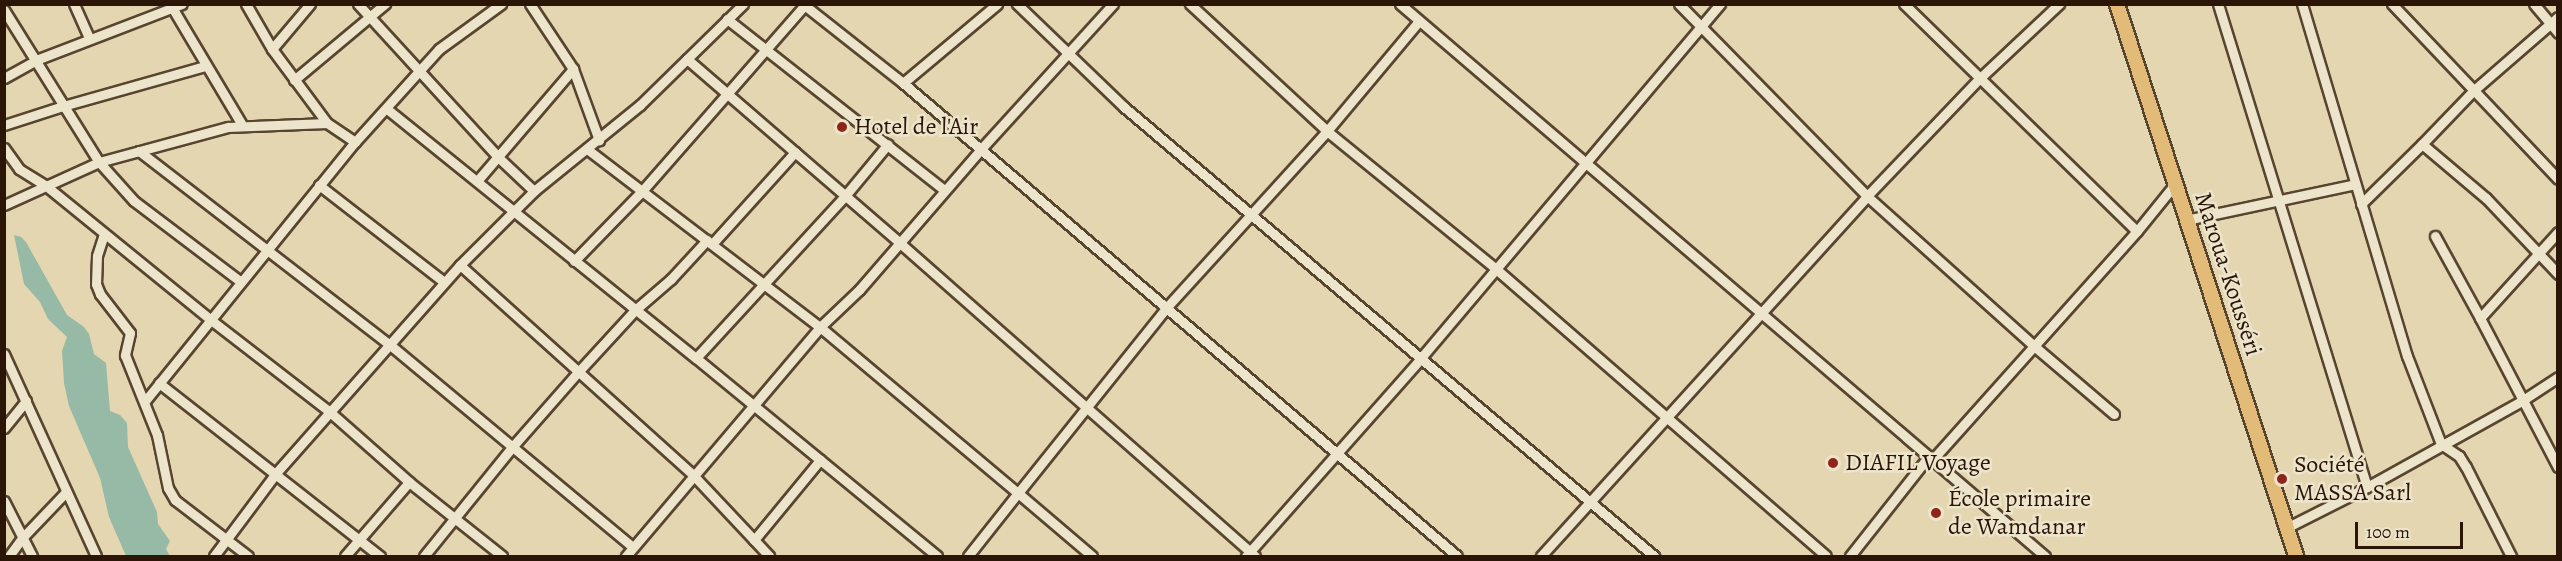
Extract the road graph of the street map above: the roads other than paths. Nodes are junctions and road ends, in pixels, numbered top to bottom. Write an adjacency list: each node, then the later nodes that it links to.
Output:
1 (74, 4): 33 (street)
2 (182, 4): 25 (street)
3 (246, 4): 35 (street)
4 (310, 4): 35 (street)
5 (358, 4): 27 (street)
6 (385, 4): 27 (street)
7 (501, 4): 41 (street)
8 (530, 4): 40 (street)
9 (743, 4): 28 (street)
10 (997, 4): 45 (street)
11 (1017, 4): 36 (street)
12 (1113, 4): 36 (street)
13 (1190, 4): 53 (street)
14 (1400, 4): 29 (street)
15 (1678, 4): 31 (street)
16 (1720, 4): 31 (street)
17 (1904, 4): 43 (street)
18 (2060, 4): 43 (street)
19 (2118, 4): 68 (highway, Maroua-Kousséri)
20 (2217, 4): 77 (street)
21 (2302, 4): 69 (street)
22 (2392, 4): 46 (street)
23 (2534, 4): 30 (street)
24 (803, 5): 34 (street); 45 (street)
25 (171, 7): 33 (street); 39 (street)
26 (4, 10): 38 (street)
27 (370, 18): 41 (street); 44 (street)
28 (727, 19): 34 (street); 37 (street)
29 (1419, 21): 53 (street); 65 (street)
30 (2554, 21): 32 (street); 46 (street)
31 (1701, 28): 65 (street); 76 (street)
32 (2558, 33)
33 (89, 39): 38 (street)
34 (766, 48): 47 (street); 56 (street)
35 (272, 49): 44 (street)
36 (1067, 53): 60 (street); 81 (street)
37 (687, 59): 47 (street); 54 (street)
38 (36, 60): 42 (street); 48 (street)
39 (205, 66): 48 (street); 52 (street)
40 (573, 69): 54 (street); 63 (street)
41 (420, 74): 49 (street); 63 (street)
42 (4, 78)
43 (1979, 79): 76 (street); 83 (street)
44 (294, 80): 50 (street)
45 (903, 83): 60 (street)
46 (2473, 91): 57 (street); 66 (street)
47 (726, 92): 62 (street); 72 (street)
48 (63, 106): 51 (street); 64 (street)
49 (387, 109): 55 (street); 67 (street)
50 (327, 123): 52 (street); 55 (street)
51 (4, 125)
52 (242, 125): 61 (street)
53 (1327, 131): 81 (street); 93 (street)
54 (599, 140): 59 (street)
55 (355, 142): 71 (street)
56 (888, 144): 73 (street); 75 (street)
57 (2422, 144): 78 (street); 90 (street)
58 (4, 148): 70 (street)
59 (587, 149): 72 (street); 74 (street)
60 (981, 149): 73 (street); 98 (street)
61 (140, 151): 64 (street); 89 (street)
62 (795, 152): 75 (street); 87 (street)
63 (499, 158): 67 (street); 74 (street)
64 (99, 162): 70 (street); 95 (street)
65 (1585, 164): 93 (street); 100 (street)
66 (2558, 179)
67 (477, 181): 80 (street)
68 (2175, 183): 82 (highway, Maroua-Kousséri); 83 (street)
69 (2355, 184): 77 (street); 78 (street)
70 (45, 185): 79 (street); 85 (street)
71 (319, 185): 89 (street); 96 (street)
72 (642, 190): 87 (street); 91 (street)
73 (944, 190): 88 (street)
74 (534, 191): 80 (street)
75 (845, 196): 88 (street); 97 (street)
76 (1867, 196): 100 (street); 105 (street)
77 (2279, 199): 82 (street); 130 (street)
78 (2361, 204): 121 (street)
79 (4, 205)
80 (514, 211): 91 (street); 92 (street)
81 (1253, 215): 98 (street); 108 (street)
82 (2186, 220): 136 (highway, Maroua-Kousséri)
83 (2137, 231): 105 (street)
84 (2558, 232): 90 (street)
85 (104, 234): 102 (street); 114 (street)
86 (2435, 236): 101 (street)
87 (710, 242): 97 (street); 99 (street)
88 (900, 243): 103 (street); 116 (street)
89 (266, 250): 95 (street); 104 (street)
90 (2537, 252): 94 (street); 101 (street)
91 (574, 261): 99 (street)
92 (460, 264): 96 (street); 109 (street)
93 (1496, 269): 108 (street); 119 (street)
94 (2558, 274)
95 (241, 282): 102 (street)
96 (444, 282): 104 (street)
97 (762, 285): 103 (street); 107 (street)
98 (1167, 307): 116 (street); 123 (street)
99 (635, 310): 107 (street); 109 (street)
100 (1761, 312): 119 (street); 124 (street)
101 (2480, 318): 112 (street)
102 (211, 320): 111 (street); 117 (street)
103 (820, 327): 115 (street); 132 (street)
104 (389, 344): 117 (street); 122 (street)
105 (2034, 346): 118 (street); 124 (street)
106 (4, 354): 113 (street)
107 (696, 358): 115 (street)
108 (1420, 359): 123 (street); 134 (street)
109 (579, 371): 122 (street); 128 (street)
110 (2558, 377): 112 (street)
111 (159, 383): 114 (street); 127 (street)
112 (2523, 400): 121 (street); 126 (street)
113 (26, 401): 120 (street); 131 (street)
114 (145, 401): 138 (street)
115 (753, 406): 125 (street); 128 (street)
116 (1087, 410): 132 (street); 142 (street)
117 (330, 412): 127 (street); 129 (street)
118 (2114, 414)
119 (1667, 417): 134 (street); 160 (street)
120 (4, 428)
121 (2441, 444): 130 (street); 164 (street)
122 (513, 446): 135 (street); 141 (street)
123 (1337, 454): 142 (street); 157 (street)
124 (1931, 458): 161 (street); 162 (street)
125 (820, 460): 140 (street); 154 (street)
126 (2558, 467)
127 (276, 473): 138 (street); 139 (street)
128 (694, 476): 140 (street); 141 (street)
129 (409, 482): 135 (street); 139 (street)
130 (2367, 487): 136 (street)
131 (66, 492): 137 (street); 145 (street)
132 (1018, 494): 155 (street); 156 (street)
133 (4, 501): 137 (street)
134 (1590, 503): 158 (street); 159 (street)
135 (456, 519): 150 (street); 151 (street)
136 (2286, 528): 163 (highway, Maroua-Kousséri)
137 (23, 537): 143 (street); 144 (street)
138 (227, 540): 146 (street); 147 (street)
139 (360, 540): 148 (street); 149 (street)
140 (754, 540): 153 (street)
141 (633, 546): 152 (street)
142 (1251, 555)
143 (9, 556)
144 (32, 556)
145 (96, 556)
146 (214, 556)
147 (248, 556)
148 (345, 556)
149 (380, 556)
150 (424, 556)
151 (502, 556)
152 (626, 556)
153 (769, 556)
154 (937, 556)
155 (968, 556)
156 (1092, 556)
157 (1457, 556)
158 (1540, 556)
159 (1654, 556)
160 (1826, 556)
161 (1850, 556)
162 (2045, 556)
163 (2295, 556)
164 (2511, 556)

